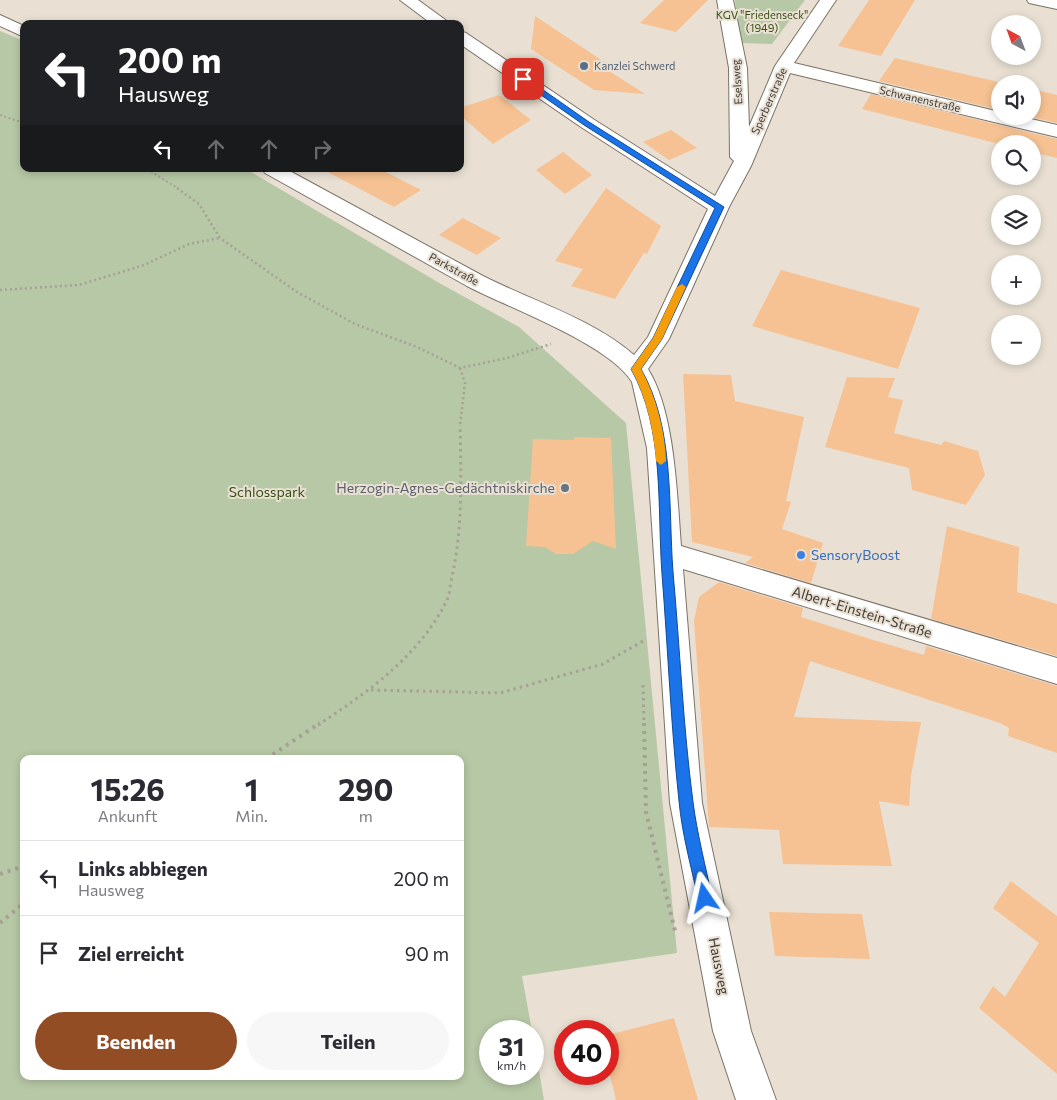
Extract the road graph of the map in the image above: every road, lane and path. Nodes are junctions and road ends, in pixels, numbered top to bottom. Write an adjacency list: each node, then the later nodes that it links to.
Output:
1 (408, 0): 7 (street)
2 (725, 0): 14 (street, Eselsweg)
3 (828, 0): 10 (street, Sperberstraße)
4 (1034, 0): 5 (street)
5 (1057, 4)
6 (0, 20): 8 (street)
7 (437, 20)
8 (20, 30)
9 (464, 39): 17 (street)
10 (784, 66): 13 (street, Schwanenstraße); 14 (street, Sperberstraße)
11 (0, 115): 12 (path)
12 (20, 122)
13 (1057, 132)
14 (741, 166): 17 (street, Sperberstraße)
15 (153, 172): 18 (path)
16 (277, 172): 20 (street, Parkstraße)
17 (719, 207): 22 (street)
18 (220, 238): 19 (path); 21 (path)
19 (0, 290)
20 (582, 332): 21 (path); 22 (street, Parkstraße)
21 (460, 368): 26 (path)
22 (636, 369): 23 (street, Hausweg)
23 (666, 553): 24 (street, Hausweg); 25 (street, Albert-Einstein-Straße)
24 (672, 625): 26 (path); 32 (street, Hausweg)
25 (1057, 671)
26 (371, 690): 27 (path)
27 (272, 755)
28 (20, 867): 29 (path)
29 (0, 874)
30 (20, 906): 31 (path)
31 (0, 922)
32 (756, 1100)

